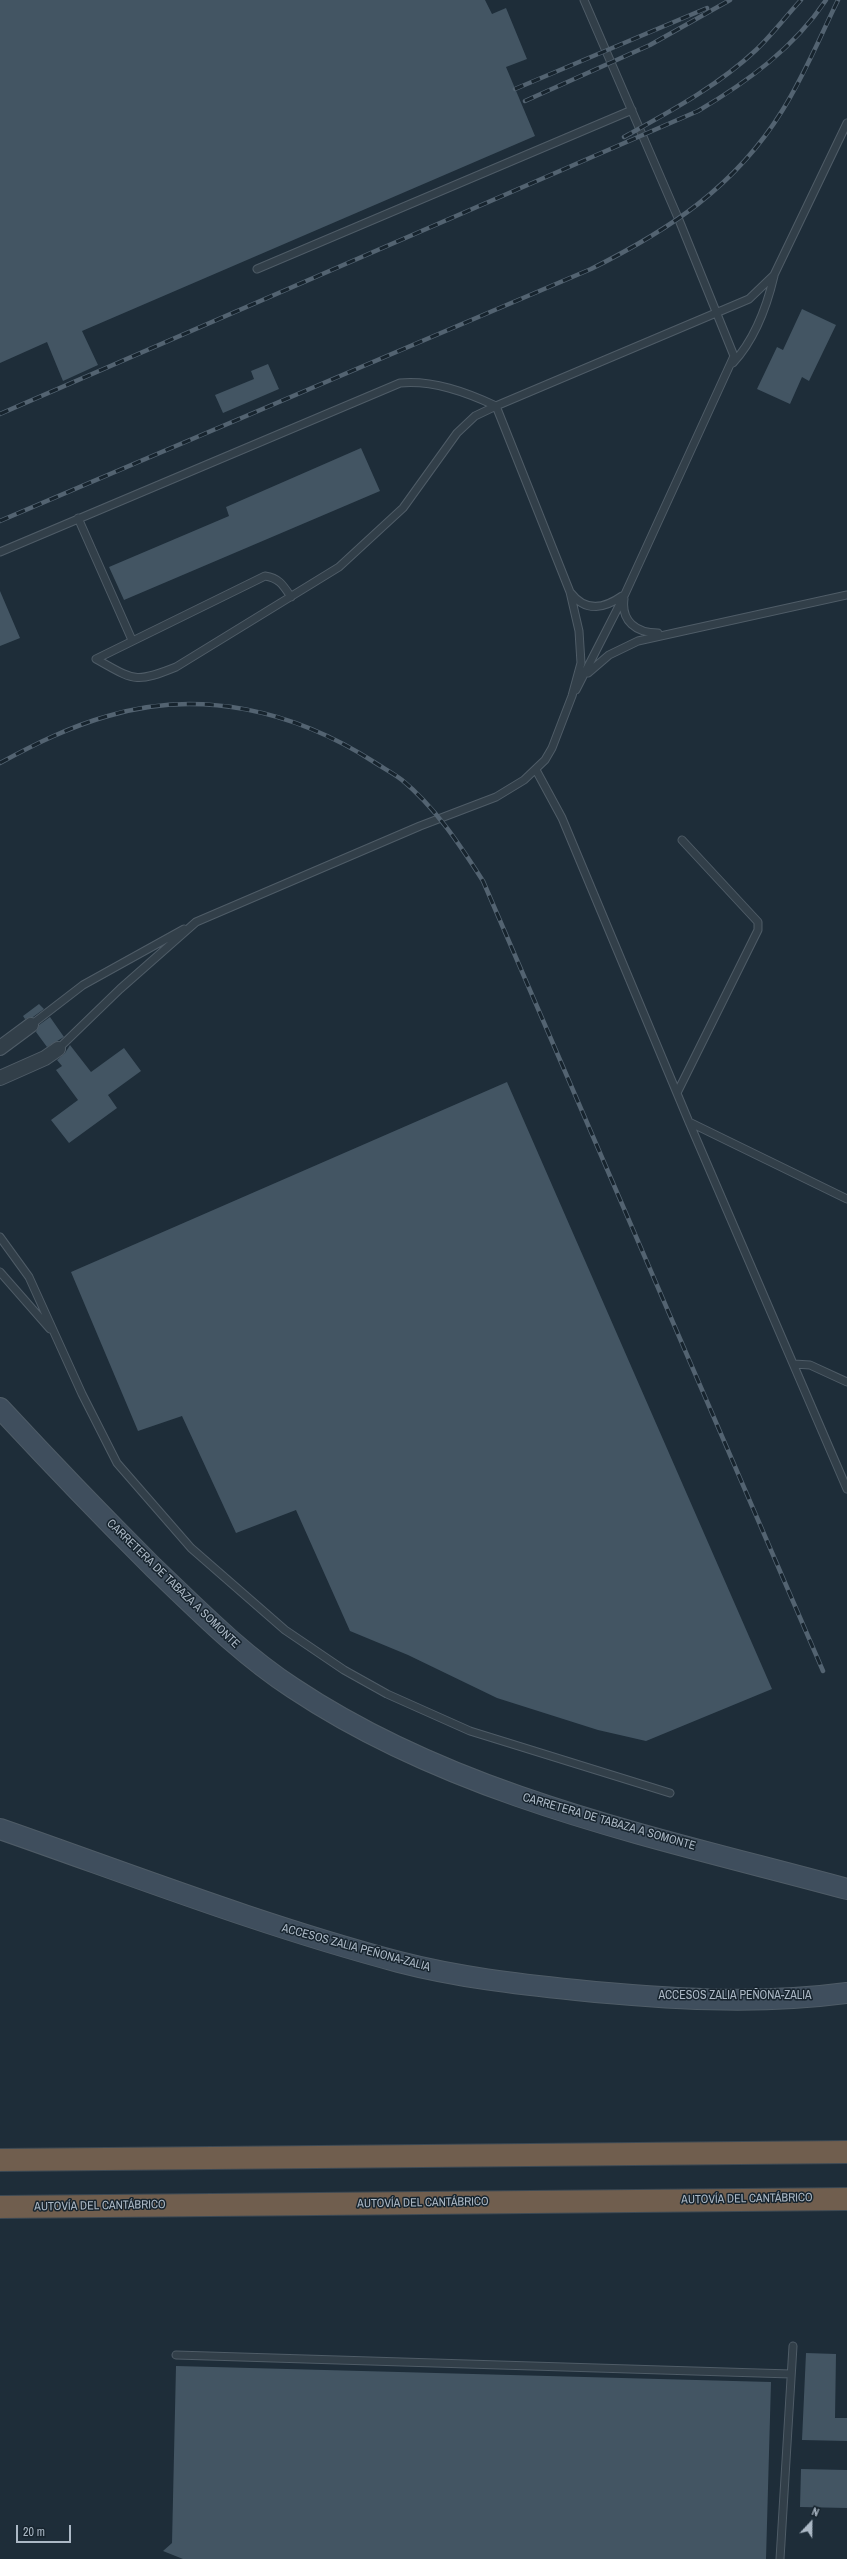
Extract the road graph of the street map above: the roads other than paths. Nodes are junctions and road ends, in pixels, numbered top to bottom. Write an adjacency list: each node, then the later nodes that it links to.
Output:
1 (584, 0): 2 (lane)
2 (632, 110): 4 (lane); 6 (lane)
3 (847, 123): 5 (lane)
4 (256, 269)
5 (774, 275): 6 (lane); 7 (lane)
6 (718, 313): 7 (lane); 8 (lane)
7 (732, 363): 12 (lane)
8 (496, 406): 9 (lane); 11 (lane); 14 (lane)
9 (78, 518): 10 (lane); 16 (lane)
10 (0, 552)
11 (570, 592): 12 (lane); 18 (lane)
12 (624, 594): 15 (lane); 17 (lane)
13 (847, 595): 15 (lane)
14 (291, 597): 16 (lane); 16 (lane)
15 (668, 634): 17 (lane)
16 (132, 640)
17 (585, 676): 18 (lane)
18 (572, 696): 19 (lane)
19 (536, 770): 21 (lane); 26 (lane)
20 (682, 840): 26 (lane)
21 (196, 922): 22 (lane); 24 (lane)
22 (31, 1026): 23 (street)
23 (0, 1048)
24 (58, 1049): 25 (street)
25 (0, 1078)
26 (677, 1093): 27 (lane)
27 (689, 1122): 28 (lane); 32 (lane)
28 (847, 1199)
29 (0, 1237): 31 (lane)
30 (0, 1272): 31 (lane)
31 (57, 1337): 36 (lane)
32 (794, 1364): 33 (lane); 35 (lane)
33 (847, 1382)
34 (0, 1408): 38 (street, CARRETERA DE TABAZA A SOMONTE)
35 (847, 1489)
36 (670, 1793)
37 (0, 1829): 39 (street, ACCESOS ZALIA PEÑONA-ZALIA)
38 (847, 1889)
39 (847, 1993)
40 (847, 2152): 41 (highway)
41 (0, 2160)
42 (847, 2198): 43 (highway, AUTOVÍA DEL CANTÁBRICO)
43 (0, 2207)
44 (793, 2346): 46 (lane)
45 (176, 2355): 46 (lane)
46 (791, 2374): 47 (lane)
47 (780, 2559)

